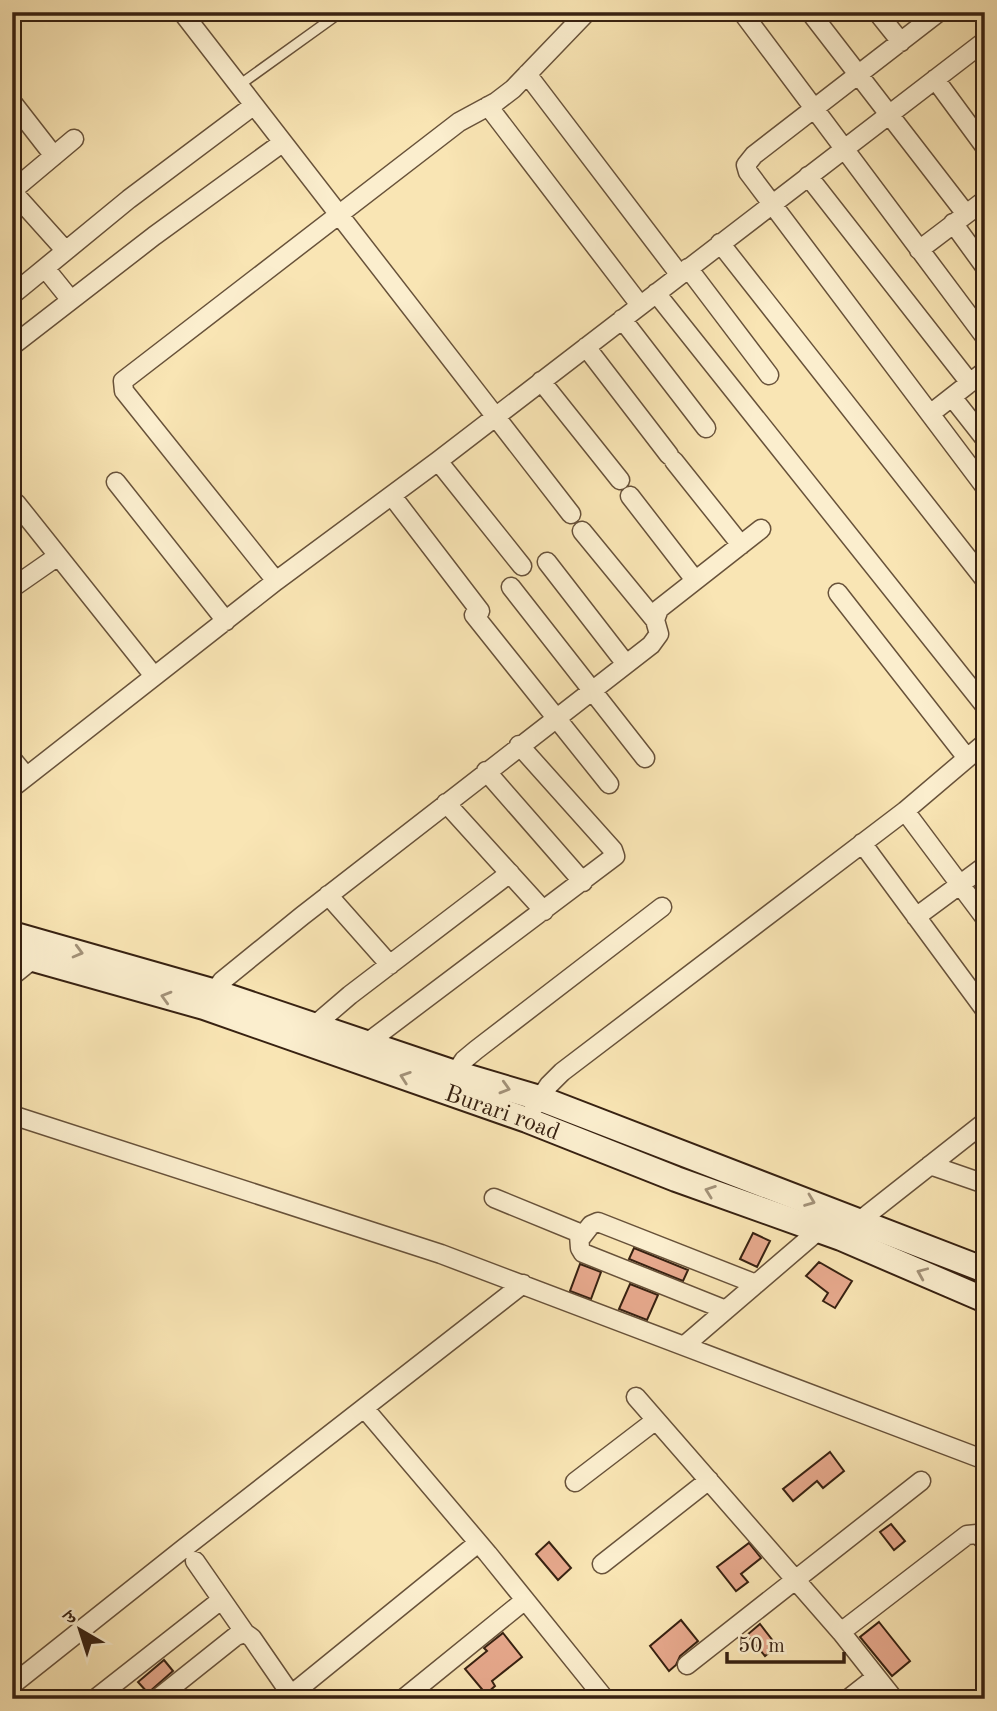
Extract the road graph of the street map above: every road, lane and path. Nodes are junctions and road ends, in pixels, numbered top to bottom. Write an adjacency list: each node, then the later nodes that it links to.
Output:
1 (182, 12): 13 (street)
2 (341, 12): 13 (lane)
3 (587, 12): 10 (street)
4 (742, 12): 17 (street)
5 (810, 12): 11 (street)
6 (877, 12): 9 (street)
7 (939, 12): 9 (street)
8 (985, 41): 12 (street)
9 (901, 42): 11 (street)
10 (527, 74): 16 (street); 35 (street)
11 (859, 74): 17 (street); 18 (street)
12 (935, 79): 18 (street); 21 (street)
13 (238, 86): 15 (street)
14 (12, 102): 23 (street)
15 (253, 106): 20 (street); 31 (street)
16 (488, 106): 28 (street); 39 (street)
17 (815, 108): 22 (street); 27 (street)
18 (889, 114): 22 (street); 29 (street)
19 (74, 139): 23 (street)
20 (282, 143): 28 (street); 38 (street)
21 (985, 147)
22 (844, 149): 24 (street); 32 (street)
23 (54, 156): 25 (street)
24 (808, 176): 27 (street); 47 (street)
25 (12, 191): 31 (street)
26 (985, 200): 29 (street)
27 (772, 204): 30 (street); 49 (street)
28 (339, 215): 50 (street); 69 (street)
29 (960, 219): 32 (street); 33 (street)
30 (720, 243): 35 (street); 67 (street)
31 (65, 250): 34 (street)
32 (919, 250): 41 (street)
33 (985, 267)
34 (45, 268): 37 (street); 38 (street)
35 (684, 272): 36 (street); 45 (street)
36 (656, 293): 39 (street); 78 (street)
37 (12, 295)
38 (71, 299): 42 (street)
39 (640, 305): 40 (street)
40 (622, 319): 43 (street); 51 (street)
41 (985, 337)
42 (12, 346)
43 (586, 347): 46 (street); 63 (street)
44 (985, 371): 47 (street)
45 (769, 375)
46 (541, 381): 50 (street); 54 (street)
47 (970, 383): 48 (street)
48 (952, 397): 49 (street); 52 (street)
49 (930, 414): 56 (street)
50 (497, 416): 53 (street); 60 (street)
51 (706, 428)
52 (985, 439)
53 (438, 461): 57 (street); 66 (street)
54 (620, 480)
55 (116, 482): 74 (street)
56 (985, 487)
57 (392, 496): 69 (street); 79 (street)
58 (630, 496): 68 (street)
59 (16, 503): 64 (street)
60 (571, 514)
61 (761, 529): 63 (street)
62 (582, 531): 73 (street)
63 (741, 545): 68 (street)
64 (58, 556): 71 (street); 76 (street)
65 (547, 562): 75 (street)
66 (522, 566)
67 (982, 572)
68 (695, 580): 73 (street)
69 (276, 581): 74 (street)
70 (511, 587): 77 (street)
71 (12, 588)
72 (838, 593): 83 (street)
73 (655, 620): 75 (street)
74 (226, 621): 76 (street)
75 (626, 664): 77 (street)
76 (154, 676): 86 (street)
77 (592, 689): 79 (street); 82 (street)
78 (985, 705)
79 (555, 718): 81 (street); 87 (street)
80 (985, 743): 83 (street)
81 (519, 745): 85 (street); 93 (street)
82 (645, 758)
83 (967, 758): 89 (street)
84 (12, 759): 86 (street)
85 (486, 771): 88 (street); 93 (street)
86 (19, 782)
87 (609, 784)
88 (446, 803): 92 (street); 95 (street)
89 (905, 811): 90 (street); 94 (street)
90 (862, 843): 98 (street); 109 (street)
91 (985, 866): 94 (street)
92 (510, 873): 97 (street); 102 (street)
93 (583, 882): 97 (street)
94 (960, 884): 98 (street); 99 (street)
95 (328, 895): 102 (street); 104 (street)
96 (662, 907): 108 (street)
97 (544, 911): 107 (street)
98 (916, 917): 105 (street)
99 (985, 918)
100 (12, 934): 101 (main road, Burari road)
101 (28, 951): 103 (street); 104 (main road, Burari road)
102 (390, 965): 106 (street)
103 (12, 976)
104 (208, 999): 106 (main road, Burari road); 108 (main road, Burari road, one-way to 104)
105 (985, 1010)
106 (314, 1025): 107 (main road, Burari road)
107 (367, 1043): 108 (main road, Burari road)
108 (449, 1082): 109 (main road, Burari road, one-way to 109); 111 (main road, Burari road)
109 (539, 1098): 111 (street); 116 (main road, Burari road, one-way to 116)
110 (12, 1115): 120 (street)
111 (527, 1120): 117 (main road, Burari road, one-way to 111)
112 (985, 1122): 113 (street)
113 (930, 1165): 114 (street); 116 (street)
114 (985, 1184)
115 (494, 1198): 118 (street)
116 (860, 1220): 117 (street); 119 (main road, Burari road)
117 (830, 1234): 121 (street); 122 (main road, Burari road, one-way to 117)
118 (580, 1239): 121 (street); 123 (street)
119 (985, 1270)
120 (523, 1284): 124 (street); 126 (street)
121 (756, 1284): 123 (street)
122 (985, 1300)
123 (726, 1310): 124 (street)
124 (685, 1345): 128 (street)
125 (636, 1397): 127 (street)
126 (365, 1409): 133 (street); 143 (street)
127 (656, 1420): 129 (street); 131 (street)
128 (985, 1460)
129 (709, 1480): 135 (street); 136 (street)
130 (921, 1481): 136 (street)
131 (575, 1482)
132 (985, 1541): 139 (street)
133 (478, 1543): 138 (street); 144 (street)
134 (195, 1561): 137 (street)
135 (602, 1564)
136 (796, 1580): 139 (street); 141 (street)
137 (221, 1600): 140 (street); 145 (street)
138 (525, 1600): 147 (street); 148 (street)
139 (841, 1632): 142 (street)
140 (245, 1633): 144 (street); 146 (street)
141 (687, 1665)
142 (876, 1677): 149 (street); 150 (street)
143 (12, 1685)
144 (291, 1697)
145 (96, 1699)
146 (157, 1699)
147 (403, 1699)
148 (605, 1699)
149 (848, 1699)
150 (894, 1699)

